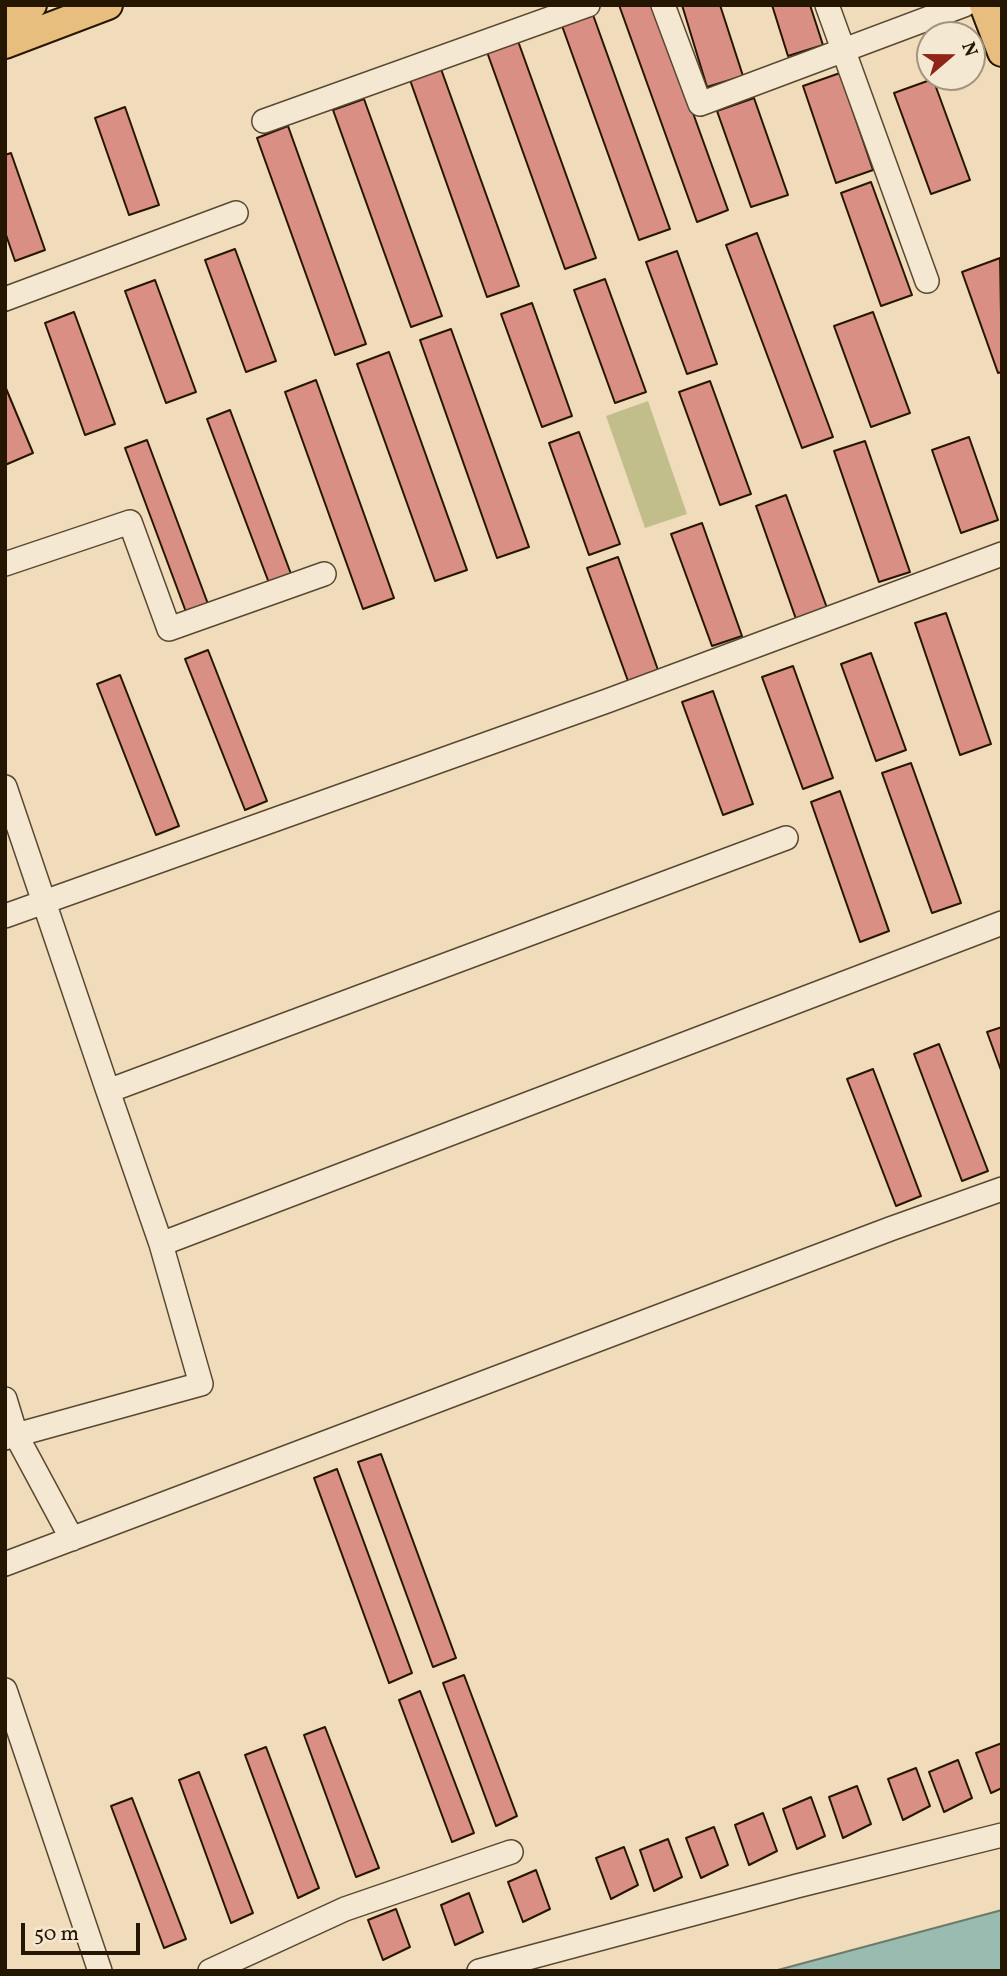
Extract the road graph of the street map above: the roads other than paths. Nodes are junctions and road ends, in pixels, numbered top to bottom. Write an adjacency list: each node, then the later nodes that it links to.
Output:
1 (32, 5): 8 (main road)
2 (108, 5): 9 (main road)
3 (588, 5): 12 (street)
4 (663, 5): 10 (street)
5 (827, 5): 10 (street)
6 (964, 5): 10 (street)
7 (984, 5): 11 (main road)
8 (5, 15)
9 (5, 44)
10 (842, 51): 14 (street)
11 (1002, 52)
12 (264, 121)
13 (236, 213): 15 (street)
14 (927, 281)
15 (5, 299)
16 (1002, 554): 21 (street)
17 (5, 564): 18 (street)
18 (324, 574)
19 (5, 788): 21 (street)
20 (786, 838): 24 (street)
21 (45, 901): 22 (street); 24 (street)
22 (5, 916)
23 (1002, 923): 26 (street)
24 (108, 1091): 26 (street)
25 (1002, 1189): 29 (street)
26 (161, 1244): 28 (street)
27 (5, 1399): 28 (street)
28 (11, 1437): 29 (street)
29 (72, 1539): 30 (street)
30 (5, 1564)
31 (5, 1690): 34 (street)
32 (1002, 1835): 36 (street)
33 (511, 1852): 35 (street)
34 (100, 1971)
35 (211, 1971)
36 (479, 1971)

